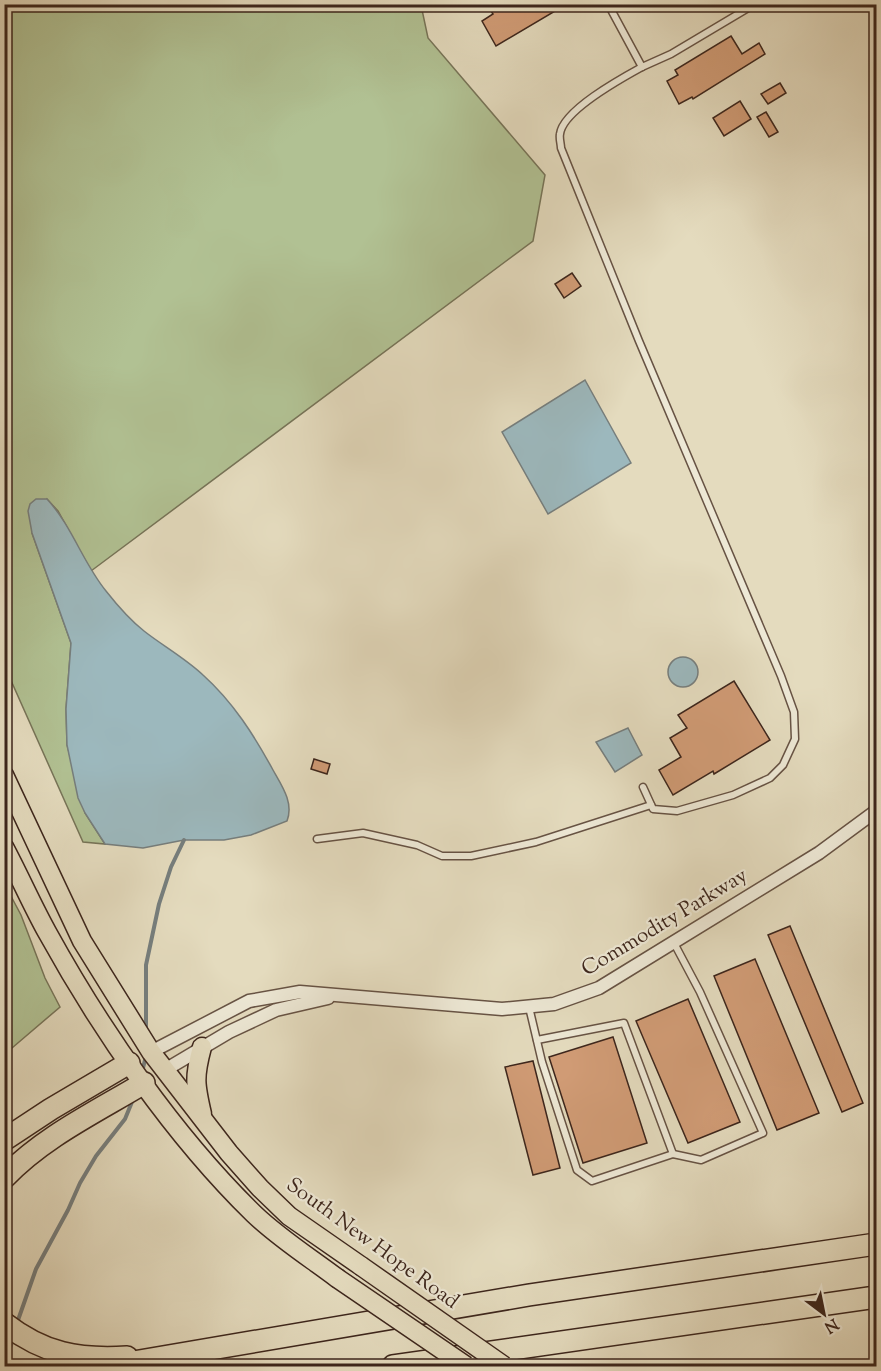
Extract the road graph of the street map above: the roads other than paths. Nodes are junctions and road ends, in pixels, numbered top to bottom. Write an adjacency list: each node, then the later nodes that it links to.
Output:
1 (608, 4): 3 (lane)
2 (754, 4): 3 (lane)
3 (642, 67): 6 (lane)
4 (4, 776): 15 (main road, South New Hope Road)
5 (643, 787): 6 (lane)
6 (651, 805): 8 (lane)
7 (876, 811): 10 (street, Commodity Parkway)
8 (316, 839)
9 (4, 847): 16 (main road)
10 (674, 942): 12 (street, Commodity Parkway); 21 (lane)
11 (344, 994): 12 (street, Commodity Parkway); 14 (street, Commodity Parkway); 15 (street, Commodity Parkway)
12 (529, 1006): 13 (lane)
13 (537, 1040): 21 (lane); 21 (lane)
14 (202, 1047): 17 (street, Commodity Parkway); 19 (main road)
15 (151, 1052): 16 (main road); 17 (main road, South New Hope Road)
16 (129, 1063): 18 (main road); 20 (highway)
17 (165, 1070): 18 (main road); 19 (main road, South New Hope Road)
18 (144, 1083): 22 (highway); 30 (main road, bridge)
19 (203, 1118): 31 (main road, South New Hope Road, bridge)
20 (4, 1140)
21 (673, 1154)
22 (4, 1178)
23 (876, 1244): 26 (highway)
24 (876, 1298): 27 (highway)
25 (4, 1323): 26 (highway)
26 (167, 1355): 28 (highway)
27 (418, 1364): 29 (highway)
28 (110, 1366)
29 (393, 1366)
30 (466, 1366)
31 (504, 1366)

